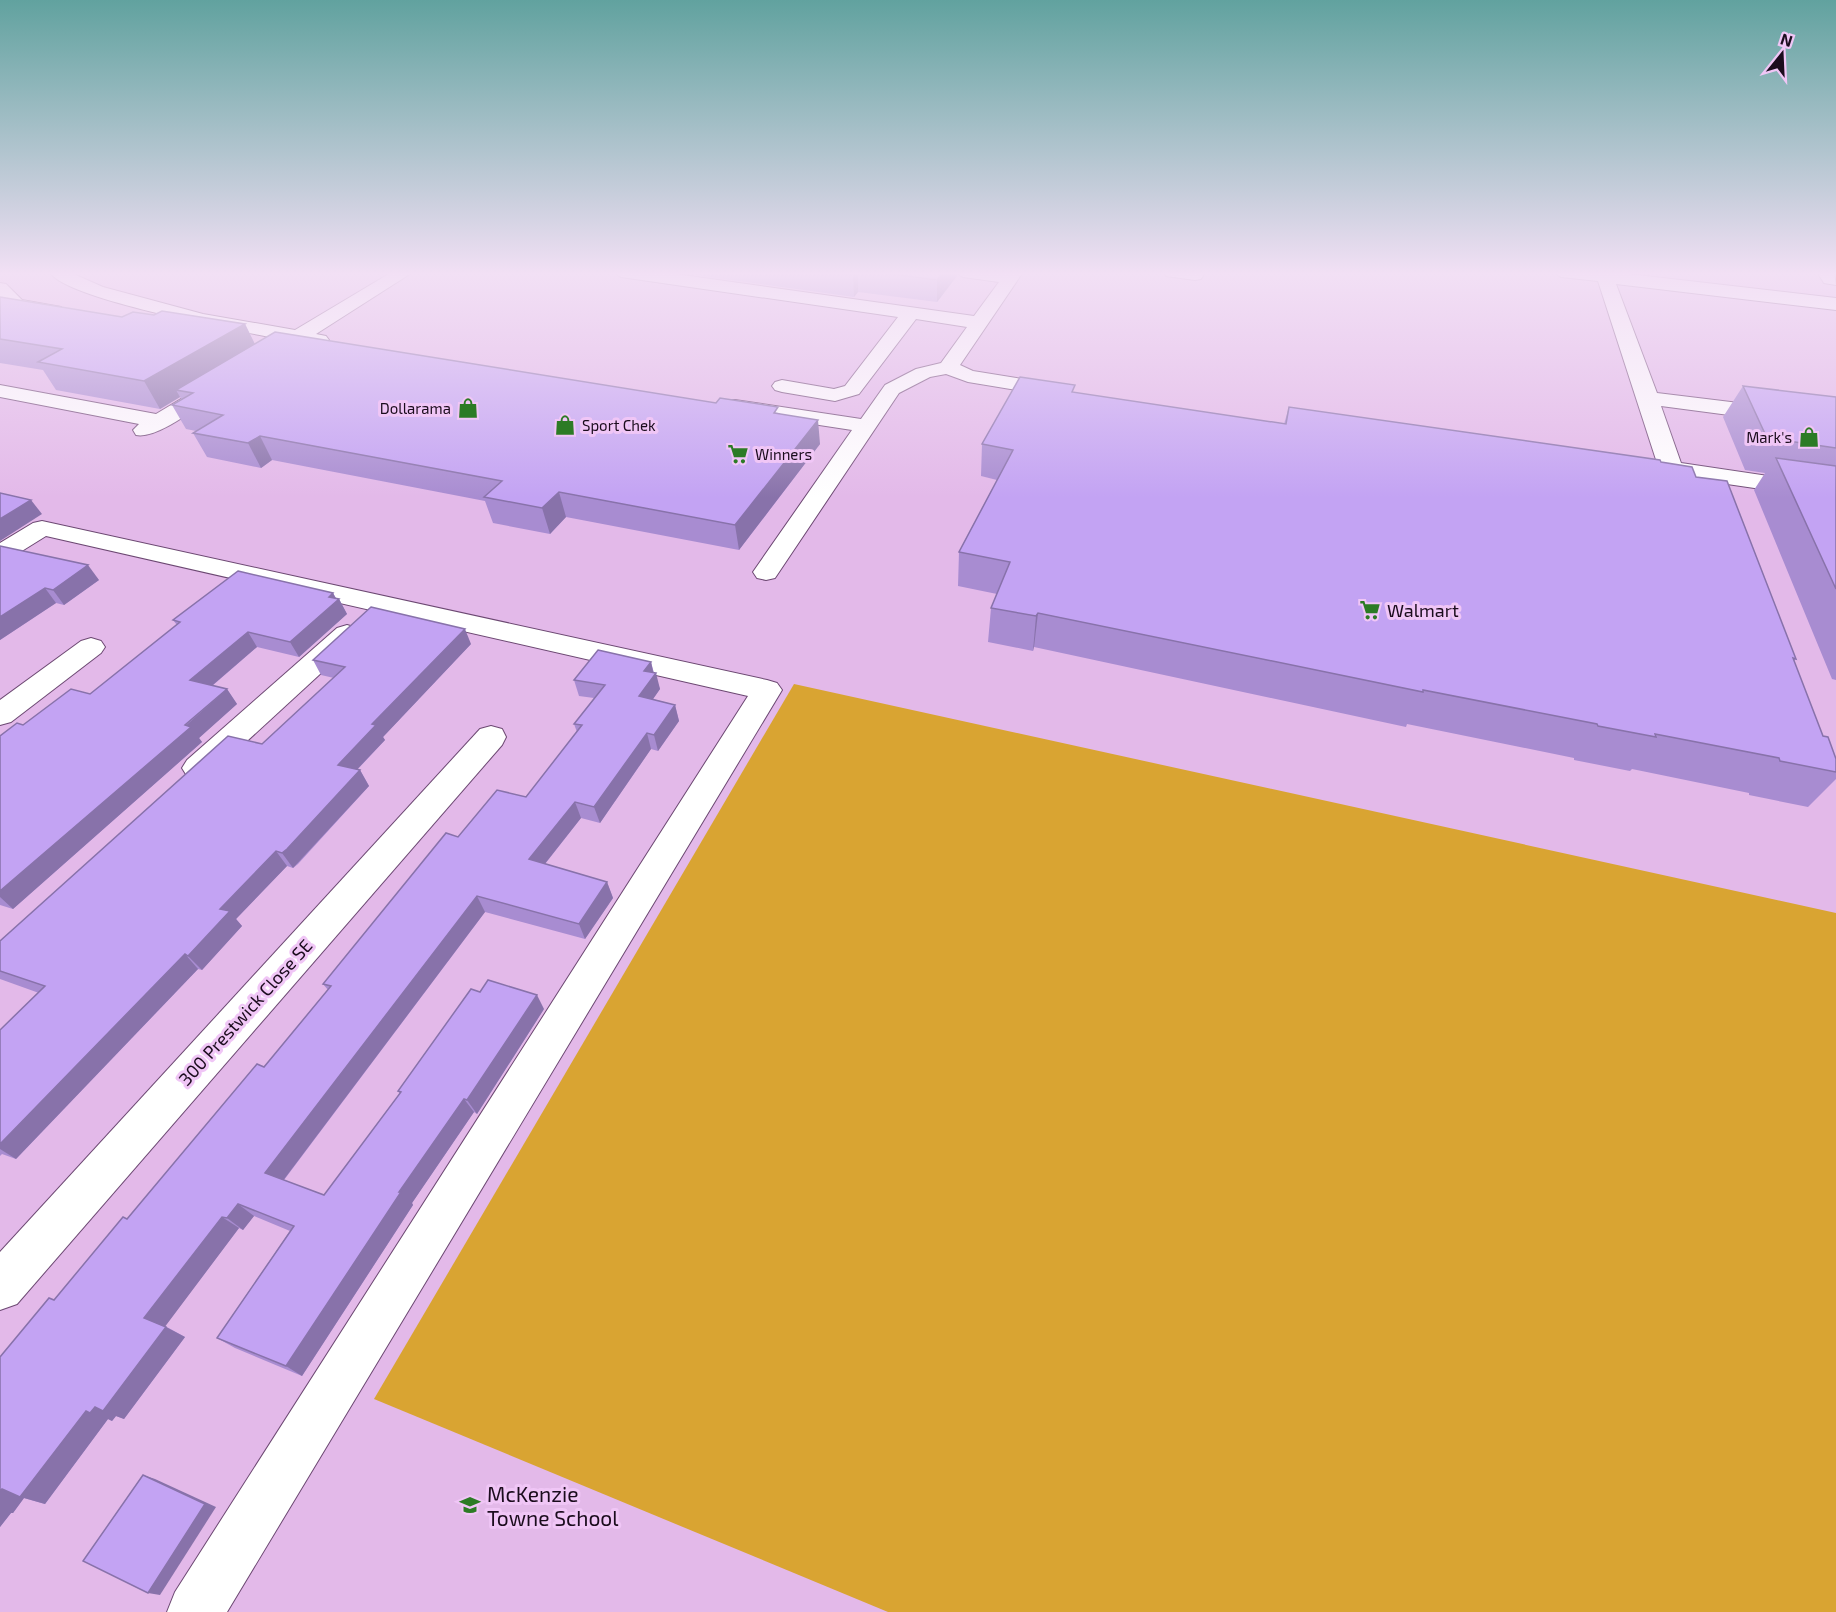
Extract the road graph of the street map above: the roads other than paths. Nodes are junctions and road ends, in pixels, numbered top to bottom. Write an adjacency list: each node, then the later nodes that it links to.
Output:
1 (280, 347): 5 (street)
2 (885, 347): 8 (street)
3 (963, 347): 6 (street)
4 (1630, 347): 11 (street)
5 (267, 355)
6 (948, 368): 10 (street); 14 (street)
7 (228, 379): 9 (street)
8 (782, 386)
9 (0, 391)
10 (1079, 394)
11 (1648, 398): 13 (street); 15 (street)
12 (720, 404): 14 (street)
13 (1836, 422)
14 (866, 426): 19 (street)
15 (1671, 469): 16 (street); 17 (street)
16 (1629, 472)
17 (1836, 493)
18 (0, 554): 20 (street)
19 (765, 572)
20 (379, 604): 24 (street); 26 (street)
21 (91, 647): 22 (street)
22 (0, 715)
23 (491, 737): 25 (street, 300 Prestwick Close SE)
24 (176, 787)
25 (0, 1287)
26 (195, 1612)

